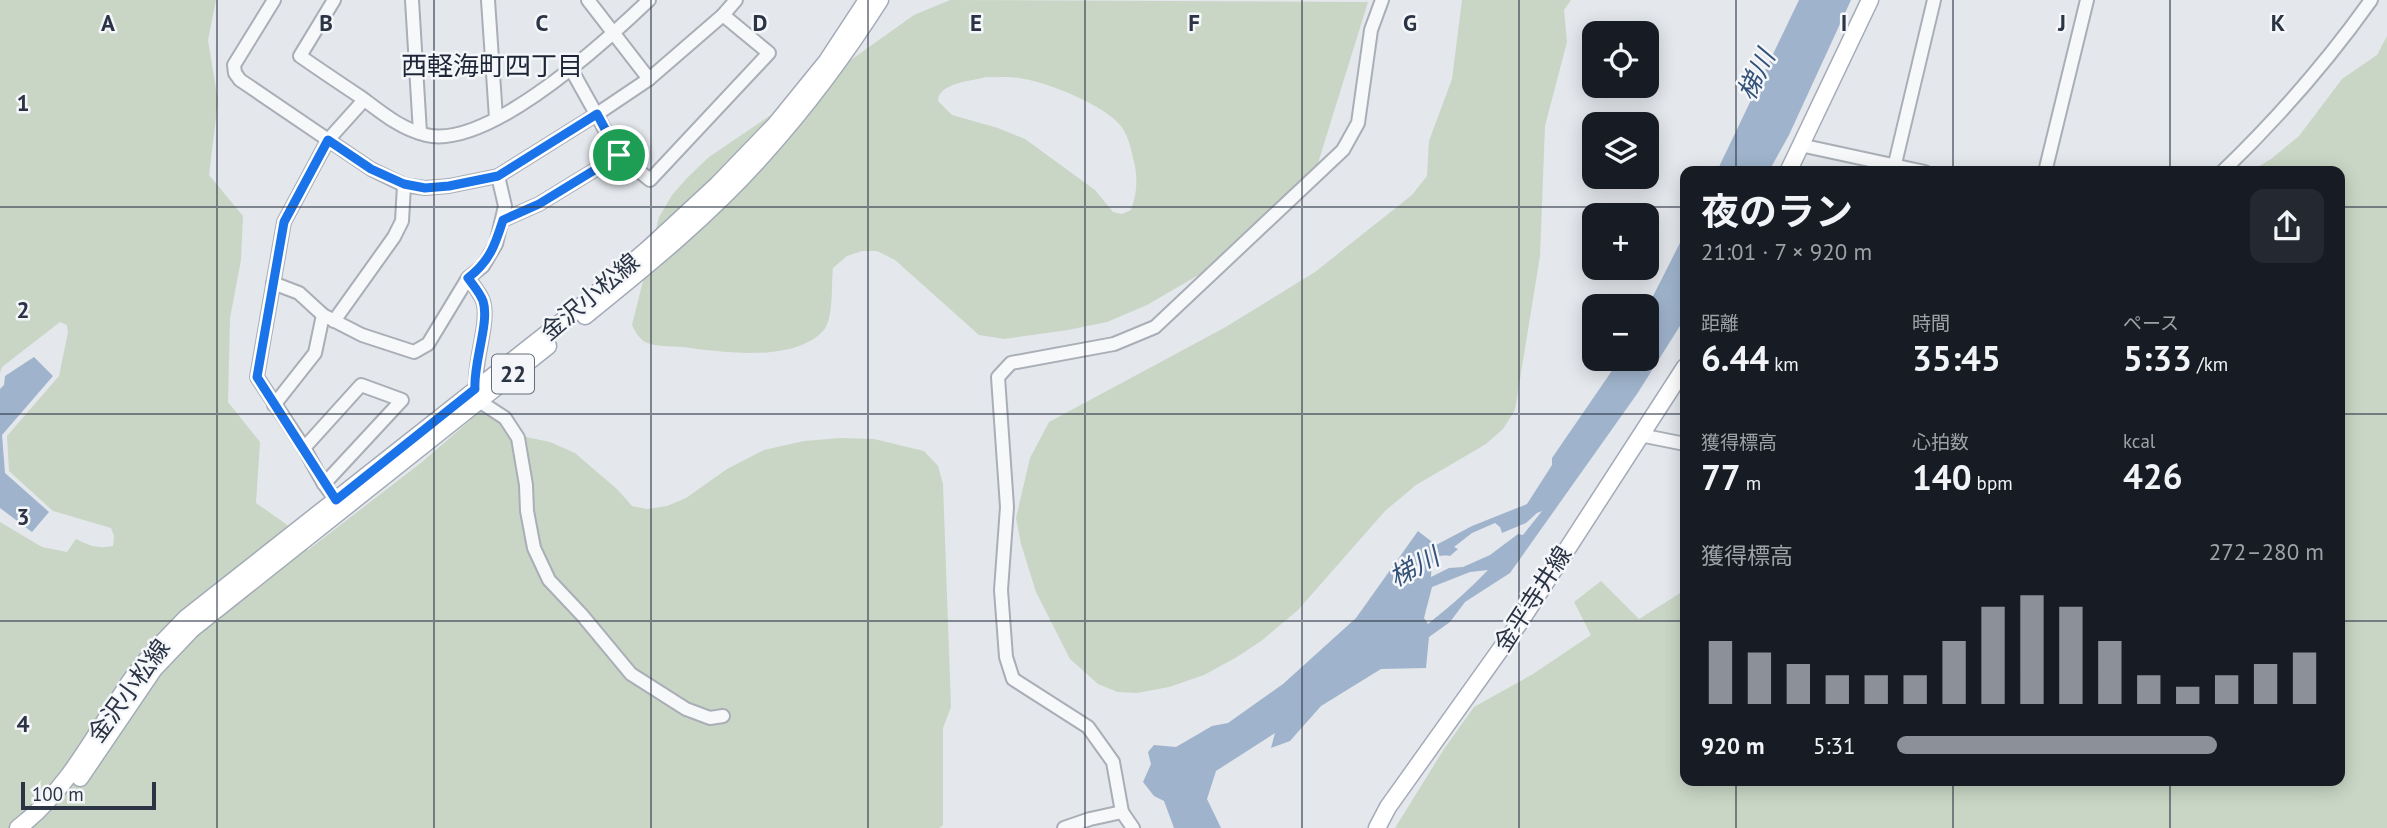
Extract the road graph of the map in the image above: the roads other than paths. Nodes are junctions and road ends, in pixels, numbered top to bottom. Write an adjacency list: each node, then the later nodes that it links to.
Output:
1 (274, 0): 23 (street)
2 (334, 0): 19 (street)
3 (412, 0): 22 (street)
4 (488, 0): 21 (street)
5 (588, 0): 16 (street)
6 (649, 0): 16 (street)
7 (736, 0): 15 (street)
8 (867, 0): 38 (main road, 金沢小松線 / 22)
9 (880, 0): 38 (main road, 金沢小松線 / 22)
10 (1381, 0): 46 (street)
11 (1870, 0): 24 (main road)
12 (1934, 0): 28 (street)
13 (2087, 0): 29 (street)
14 (2371, 0): 30 (street)
15 (723, 15): 18 (street); 25 (street)
16 (614, 33): 17 (street); 18 (street)
17 (571, 69): 20 (street); 21 (street)
18 (649, 79): 20 (street)
19 (364, 100): 22 (street); 23 (street)
20 (597, 114): 25 (street); 31 (street)
21 (496, 118): 22 (street)
22 (420, 133)
23 (328, 140): 32 (street); 35 (street)
24 (1800, 145): 26 (main road); 27 (street)
25 (619, 155): 33 (street)
26 (1791, 166)
27 (1886, 166)
28 (1894, 166)
29 (2046, 166)
30 (2228, 166)
31 (498, 176): 32 (street); 33 (street)
32 (404, 184): 36 (street)
33 (503, 220): 34 (street)
34 (468, 278): 36 (street); 38 (street)
35 (273, 283): 36 (street); 39 (street)
36 (328, 318): 39 (street)
37 (1680, 375): 40 (main road, 金平寺井線)
38 (477, 395): 44 (main road, 金沢小松線 / 22); 45 (street); 48 (main road, 金沢小松線 / 22)
39 (274, 405): 42 (street)
40 (1640, 435): 41 (street); 51 (main road, 金平寺井線)
41 (1680, 443)
42 (304, 448): 43 (street); 43 (street)
43 (324, 484): 44 (street)
44 (336, 500): 47 (main road, 金沢小松線 / 22)
45 (723, 716)
46 (1122, 812): 49 (street); 50 (street)
47 (18, 828)
48 (32, 828)
49 (1064, 828)
50 (1133, 828)
51 (1377, 828)

